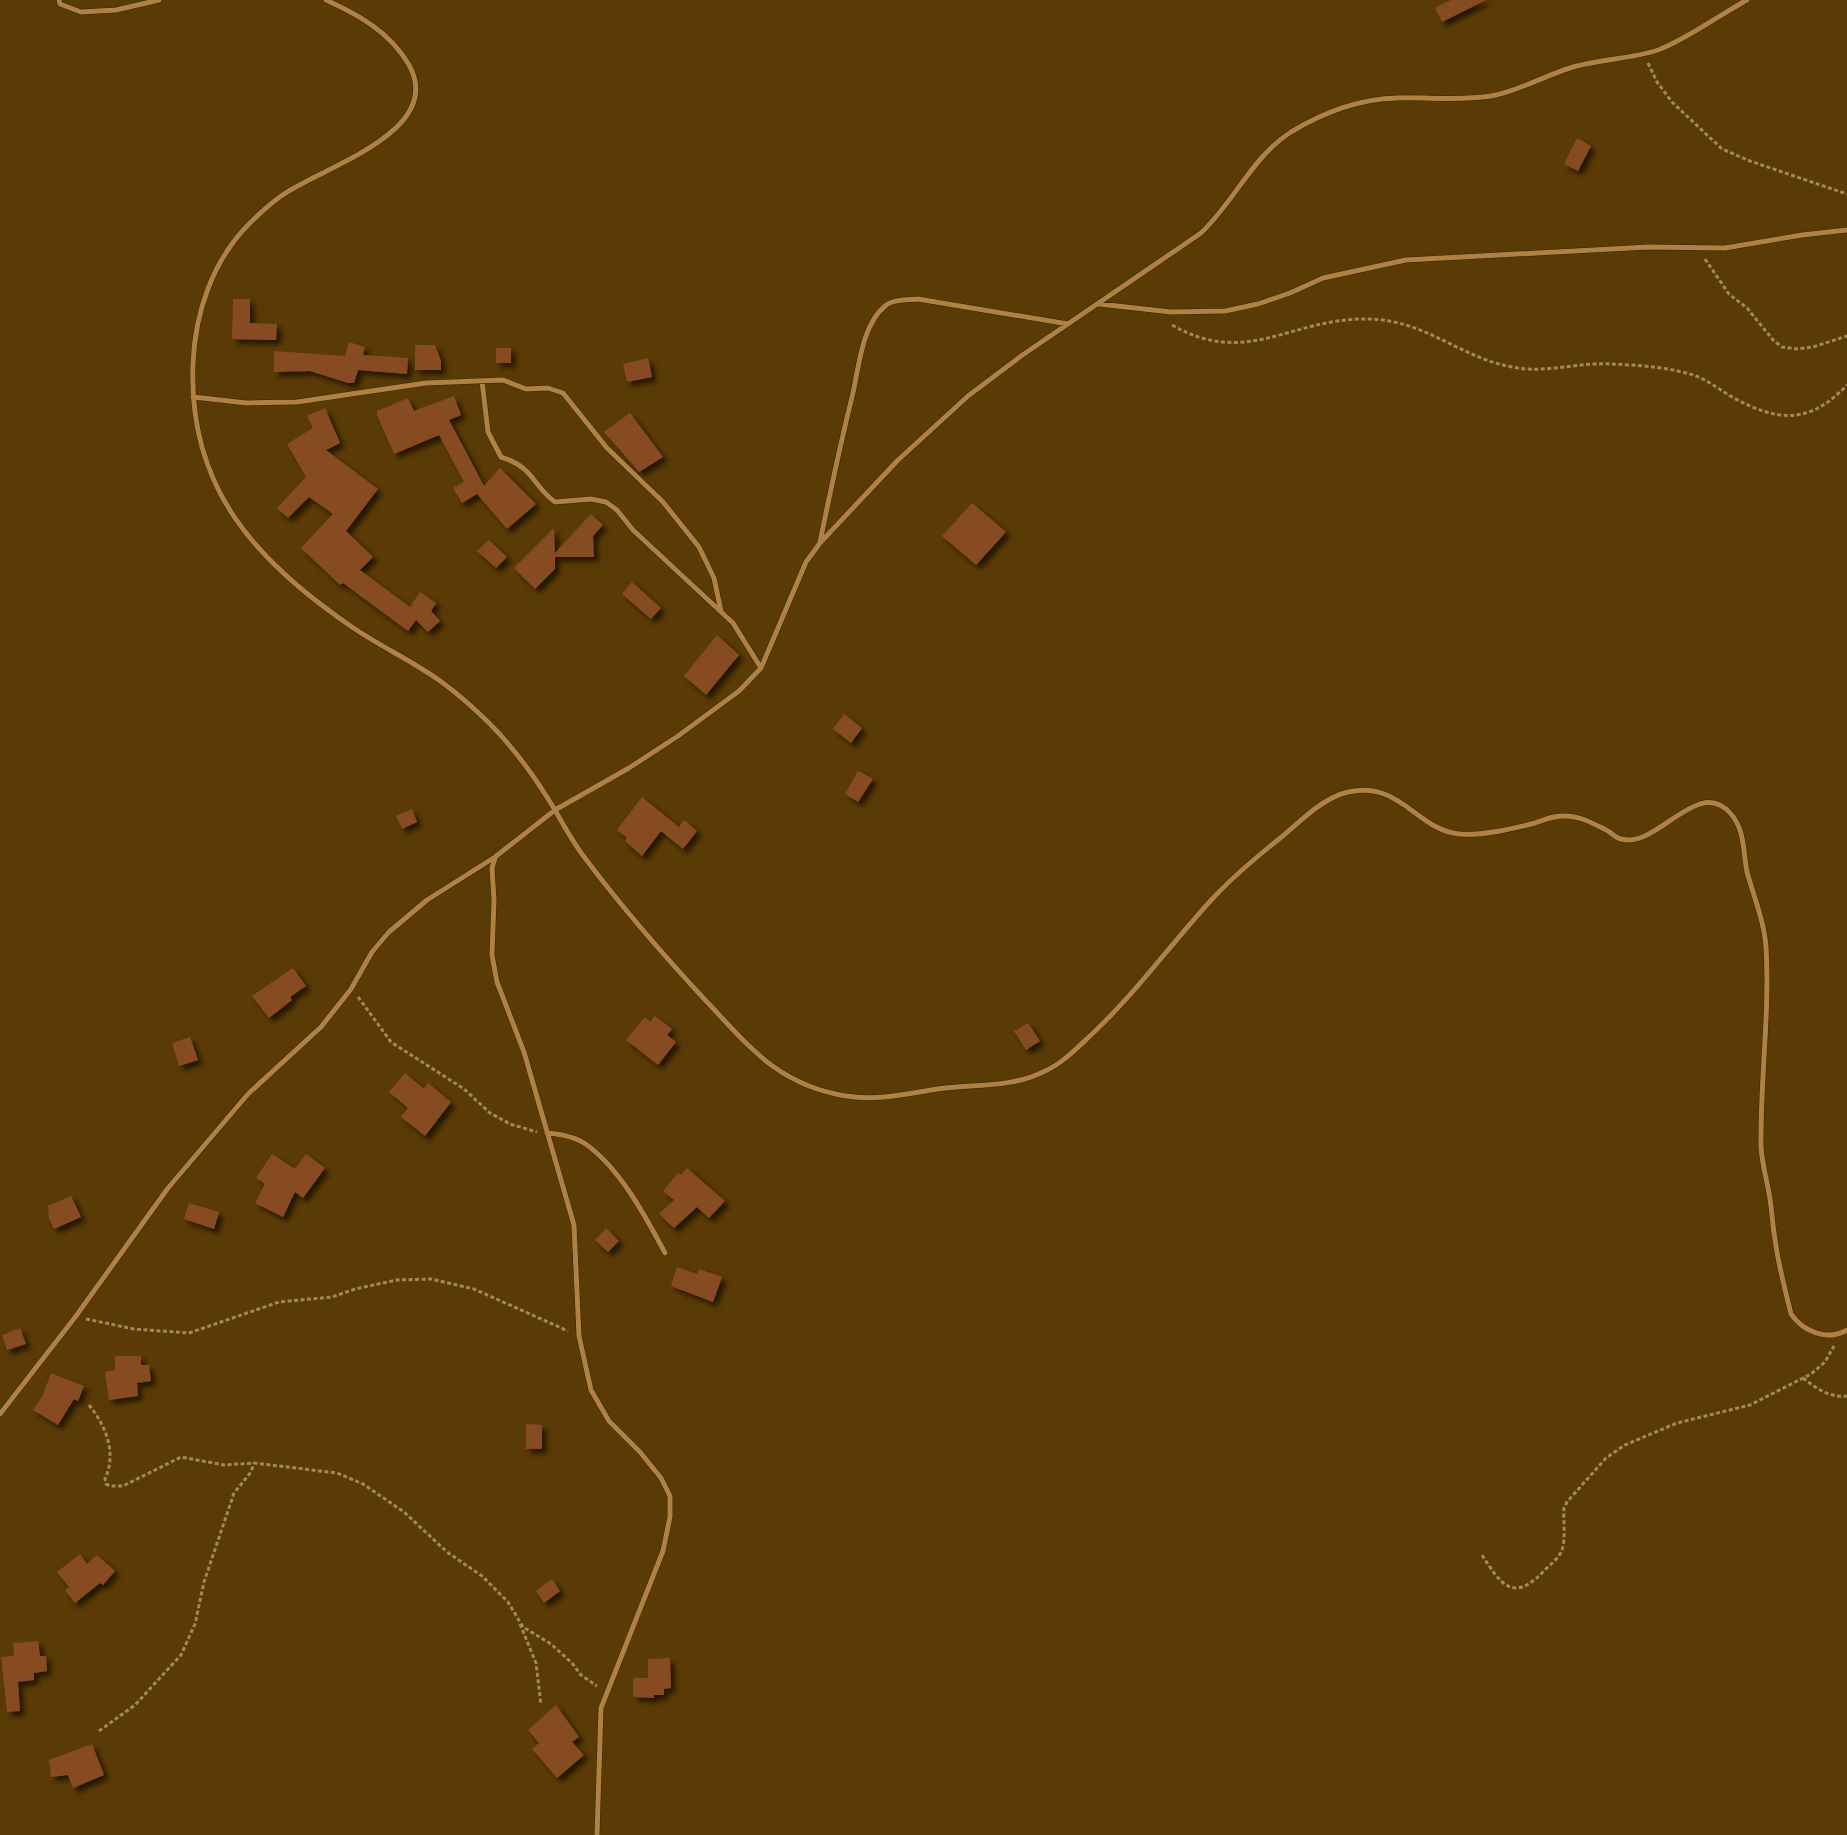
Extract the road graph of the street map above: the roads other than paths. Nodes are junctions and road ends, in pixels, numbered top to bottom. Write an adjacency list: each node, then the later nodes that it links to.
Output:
1 (58, 0): 2 (street)
2 (159, 0)
3 (326, 0): 9 (street)
4 (1747, 0): 6 (street)
5 (1847, 230): 6 (street)
6 (1098, 304): 7 (street)
7 (1068, 324): 10 (street); 10 (street)
8 (482, 381): 9 (street); 11 (street); 11 (street)
9 (193, 397): 13 (street)
10 (820, 543): 12 (street)
11 (721, 611): 12 (street)
12 (761, 668): 13 (street)
13 (555, 810): 14 (street); 17 (street)
14 (495, 857): 15 (street); 18 (street)
15 (547, 1133): 16 (street); 19 (street)
16 (665, 1253)
17 (1847, 1330)
18 (0, 1414)
19 (597, 1835)

